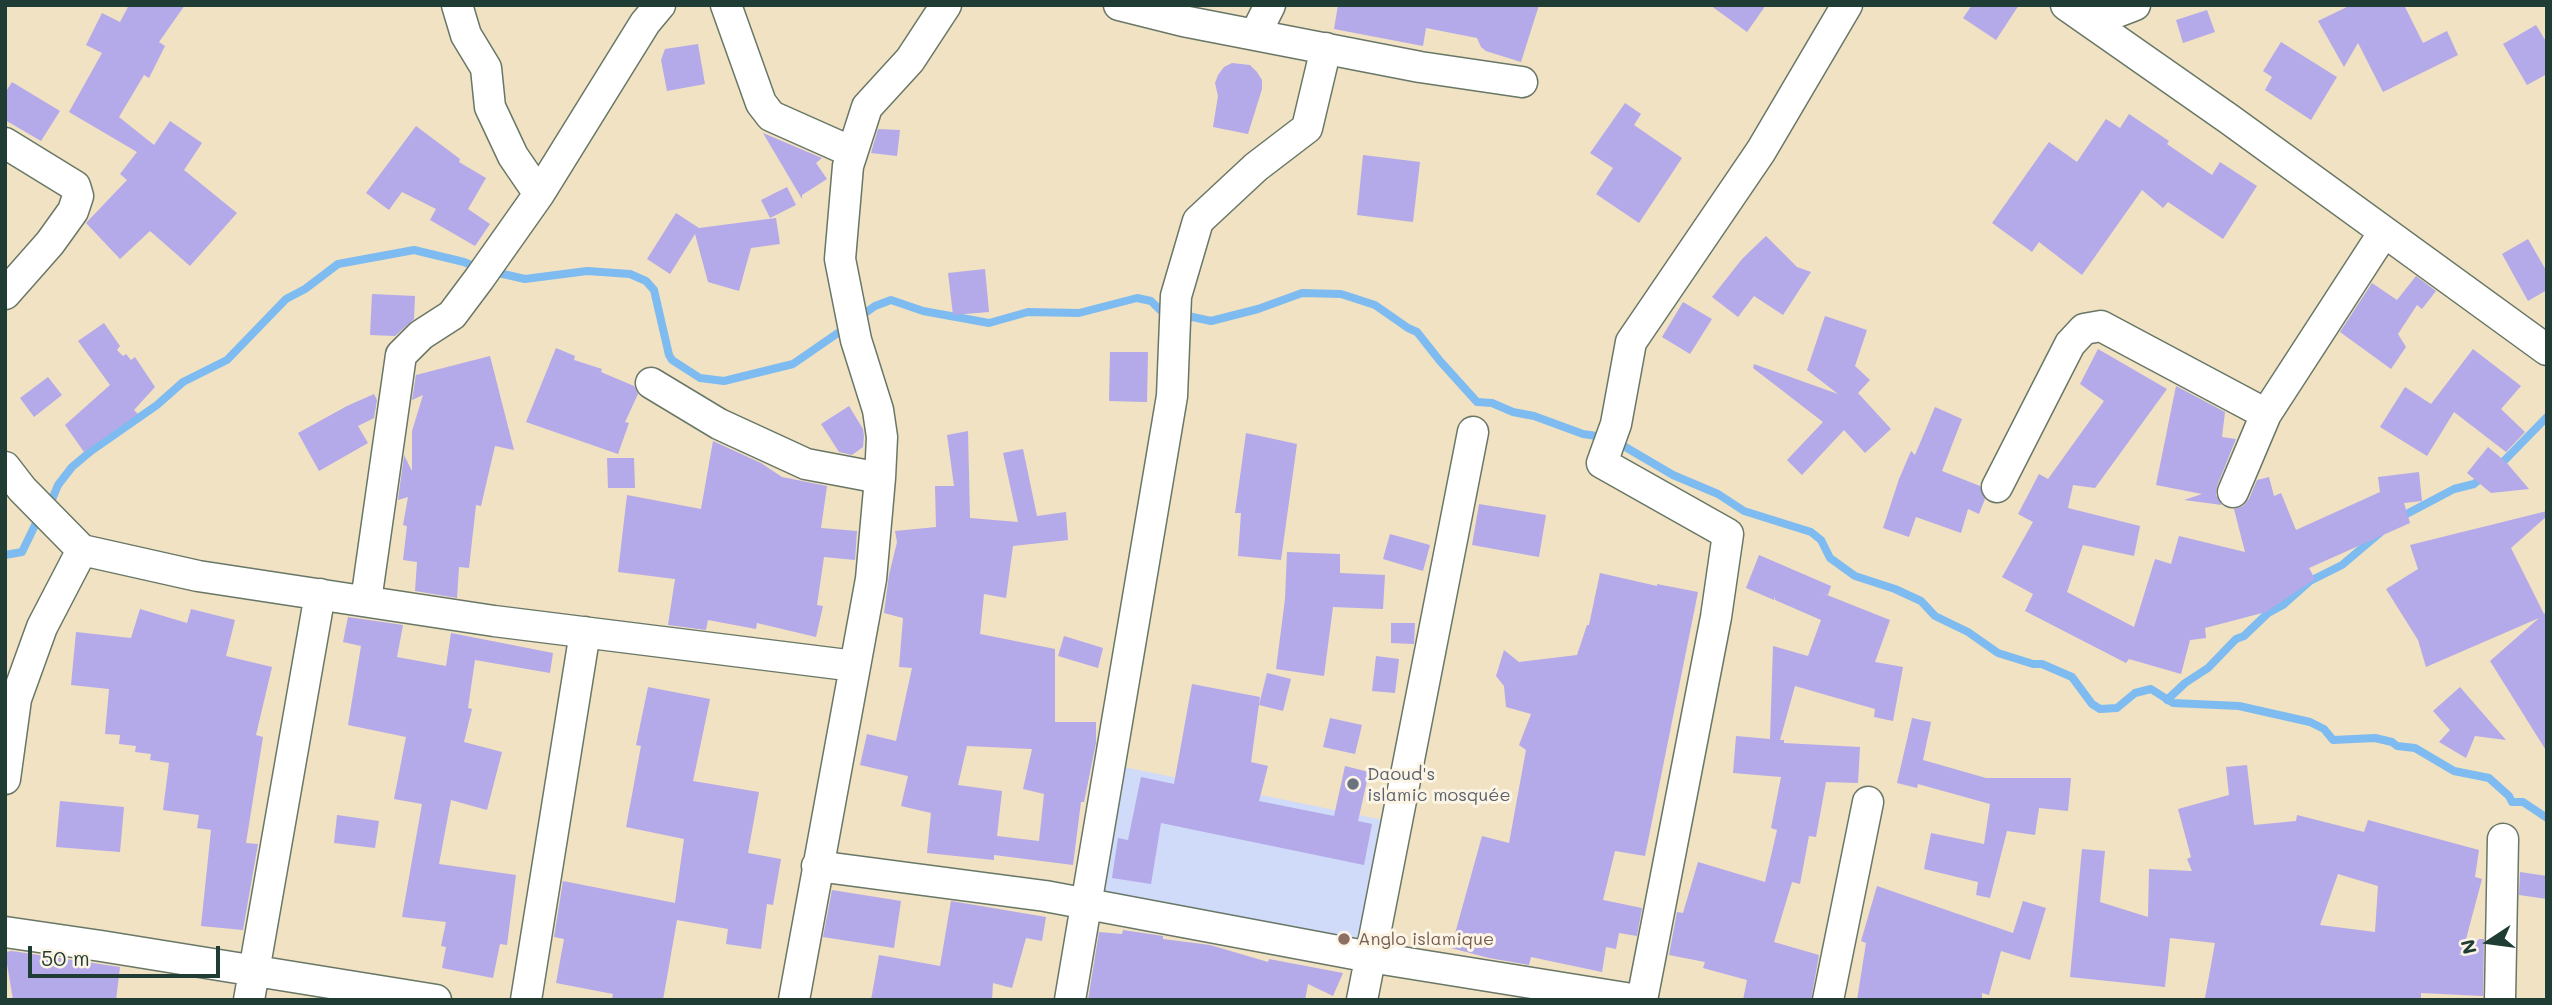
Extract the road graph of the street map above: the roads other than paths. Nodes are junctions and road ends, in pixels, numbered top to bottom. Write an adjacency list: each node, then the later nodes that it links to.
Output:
1 (457, 5): 16 (street)
2 (660, 5): 16 (street)
3 (726, 5): 15 (street)
4 (946, 5): 15 (street)
5 (1119, 5): 11 (street)
6 (1270, 5): 11 (street)
7 (1847, 5): 45 (street)
8 (2066, 5): 10 (street)
9 (2135, 5): 10 (street)
10 (2091, 22): 17 (street)
11 (1256, 33): 12 (street)
12 (1326, 48): 13 (street); 36 (street)
13 (1522, 82)
14 (5, 143): 18 (street)
15 (852, 152): 24 (street)
16 (539, 194): 29 (street)
17 (2384, 232): 19 (street); 21 (street)
18 (5, 294)
19 (2547, 350)
20 (651, 383): 24 (street)
21 (2266, 414): 25 (street); 26 (street)
22 (1473, 432): 38 (street)
23 (14, 478): 27 (street)
24 (880, 478): 31 (street)
25 (1997, 487)
26 (2233, 492)
27 (75, 544): 28 (street); 32 (street)
28 (320, 594): 29 (street); 39 (street)
29 (366, 601): 30 (street)
30 (585, 632): 31 (street); 41 (street)
31 (855, 666): 35 (street)
32 (5, 779)
33 (1868, 803): 46 (street)
34 (2503, 839): 47 (street)
35 (817, 866): 36 (street); 42 (street)
36 (1087, 903): 38 (street); 43 (street)
37 (5, 932): 39 (street)
38 (1370, 957): 44 (street); 45 (street)
39 (251, 986): 40 (street)
40 (436, 1000)
41 (526, 1000)
42 (794, 1000)
43 (1070, 1000)
44 (1362, 1000)
45 (1640, 1000)
46 (1828, 1000)
47 (2500, 1000)

